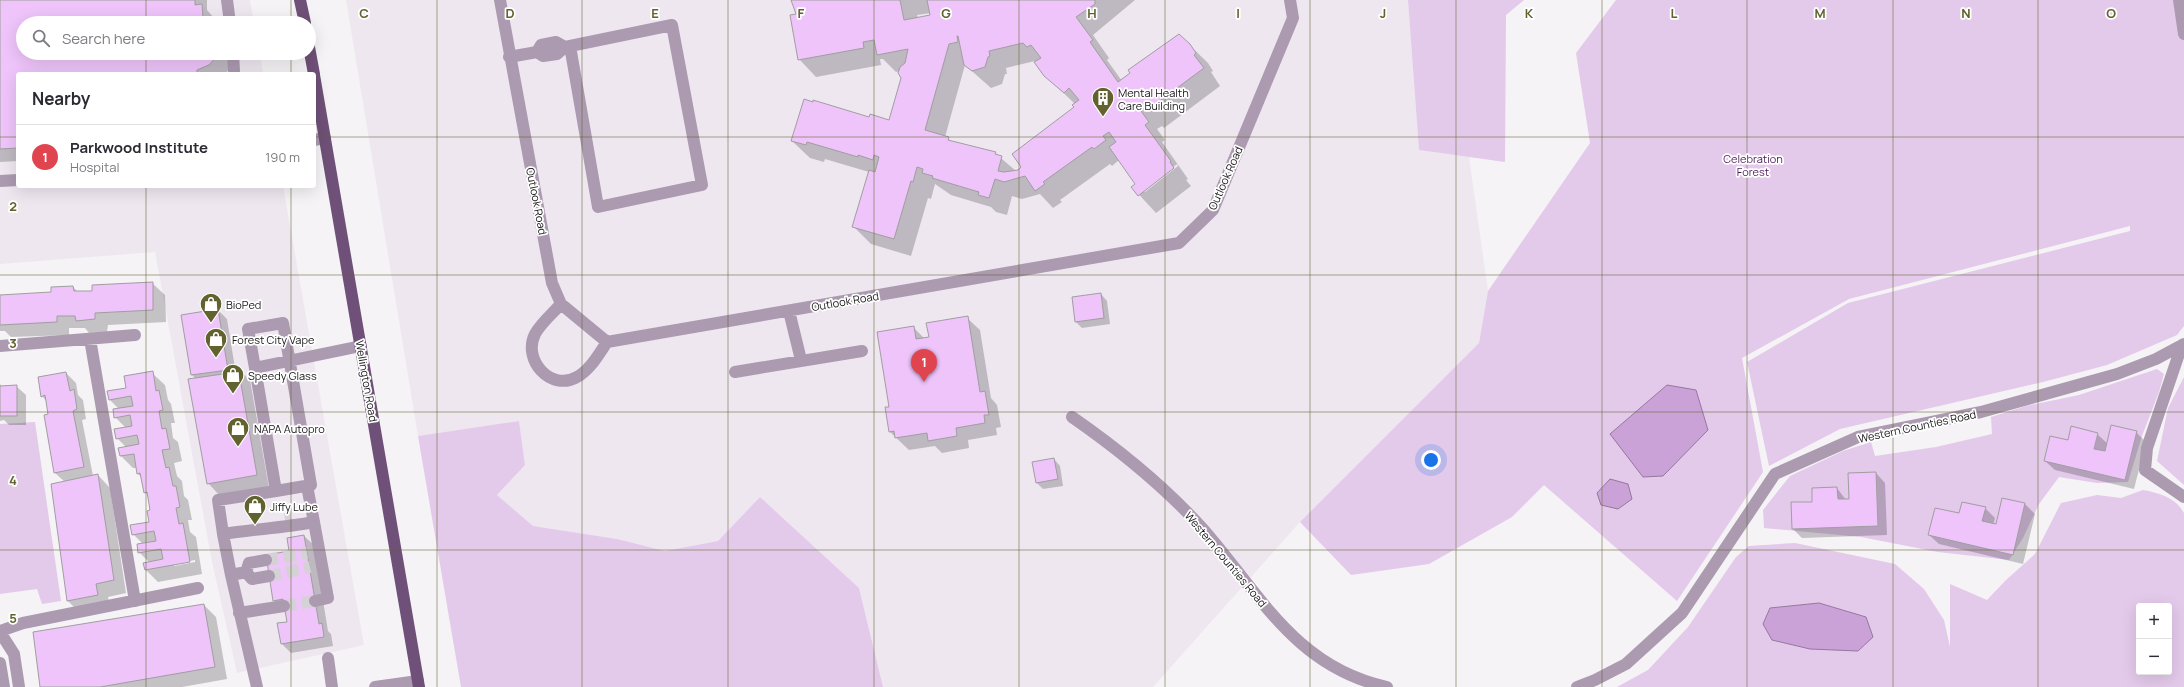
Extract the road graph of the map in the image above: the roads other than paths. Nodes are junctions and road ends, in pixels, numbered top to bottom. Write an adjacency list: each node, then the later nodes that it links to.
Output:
1 (227, 0): 6 (street)
2 (300, 0): 7 (main road)
3 (500, 0): 10 (street, Outlook Road)
4 (1290, 0): 20 (street, Outlook Road)
5 (2179, 0): 8 (street)
6 (229, 16)
7 (303, 16)
8 (2184, 34)
9 (567, 46): 9 (street); 10 (street)
10 (509, 57): 19 (street, Outlook Road)
11 (233, 60): 13 (street)
12 (311, 60): 14 (main road, Wellington Road)
13 (234, 71)
14 (314, 72)
15 (316, 96): 16 (main road, Wellington Road)
16 (320, 139): 26 (main road, Wellington Road)
17 (16, 180): 18 (street)
18 (0, 181)
19 (561, 304): 23 (street, Outlook Road); 23 (street)
20 (789, 310): 23 (street, Outlook Road); 28 (street)
21 (135, 335): 22 (street)
22 (90, 339): 25 (street); 44 (street)
23 (607, 342)
24 (2183, 344): 35 (street); 58 (street, Western Counties Road)
25 (0, 346)
26 (361, 346): 29 (street); 51 (main road, Wellington Road)
27 (862, 351): 28 (street)
28 (801, 360): 31 (street)
29 (289, 361): 30 (street); 30 (street); 33 (street)
30 (255, 368): 34 (street)
31 (736, 372)
32 (1072, 417): 57 (street, Western Counties Road)
33 (307, 486): 34 (street); 36 (street)
34 (276, 491): 38 (street)
35 (2184, 497)
36 (313, 518): 37 (street); 37 (street); 45 (street)
37 (271, 527): 38 (street)
38 (223, 534): 41 (street)
39 (266, 560): 40 (street)
40 (246, 572): 41 (street); 42 (street)
41 (231, 574): 47 (street)
42 (269, 576)
43 (198, 588): 44 (street)
44 (135, 601): 48 (street)
45 (316, 601)
46 (284, 606): 47 (street)
47 (240, 613): 54 (street)
48 (0, 632): 53 (street)
49 (328, 658): 55 (street)
50 (0, 663): 52 (street)
51 (419, 684): 56 (street)
52 (4, 687)
53 (19, 687)
54 (257, 687)
55 (332, 687)
56 (375, 687)
57 (1387, 687)
58 (1577, 687)

